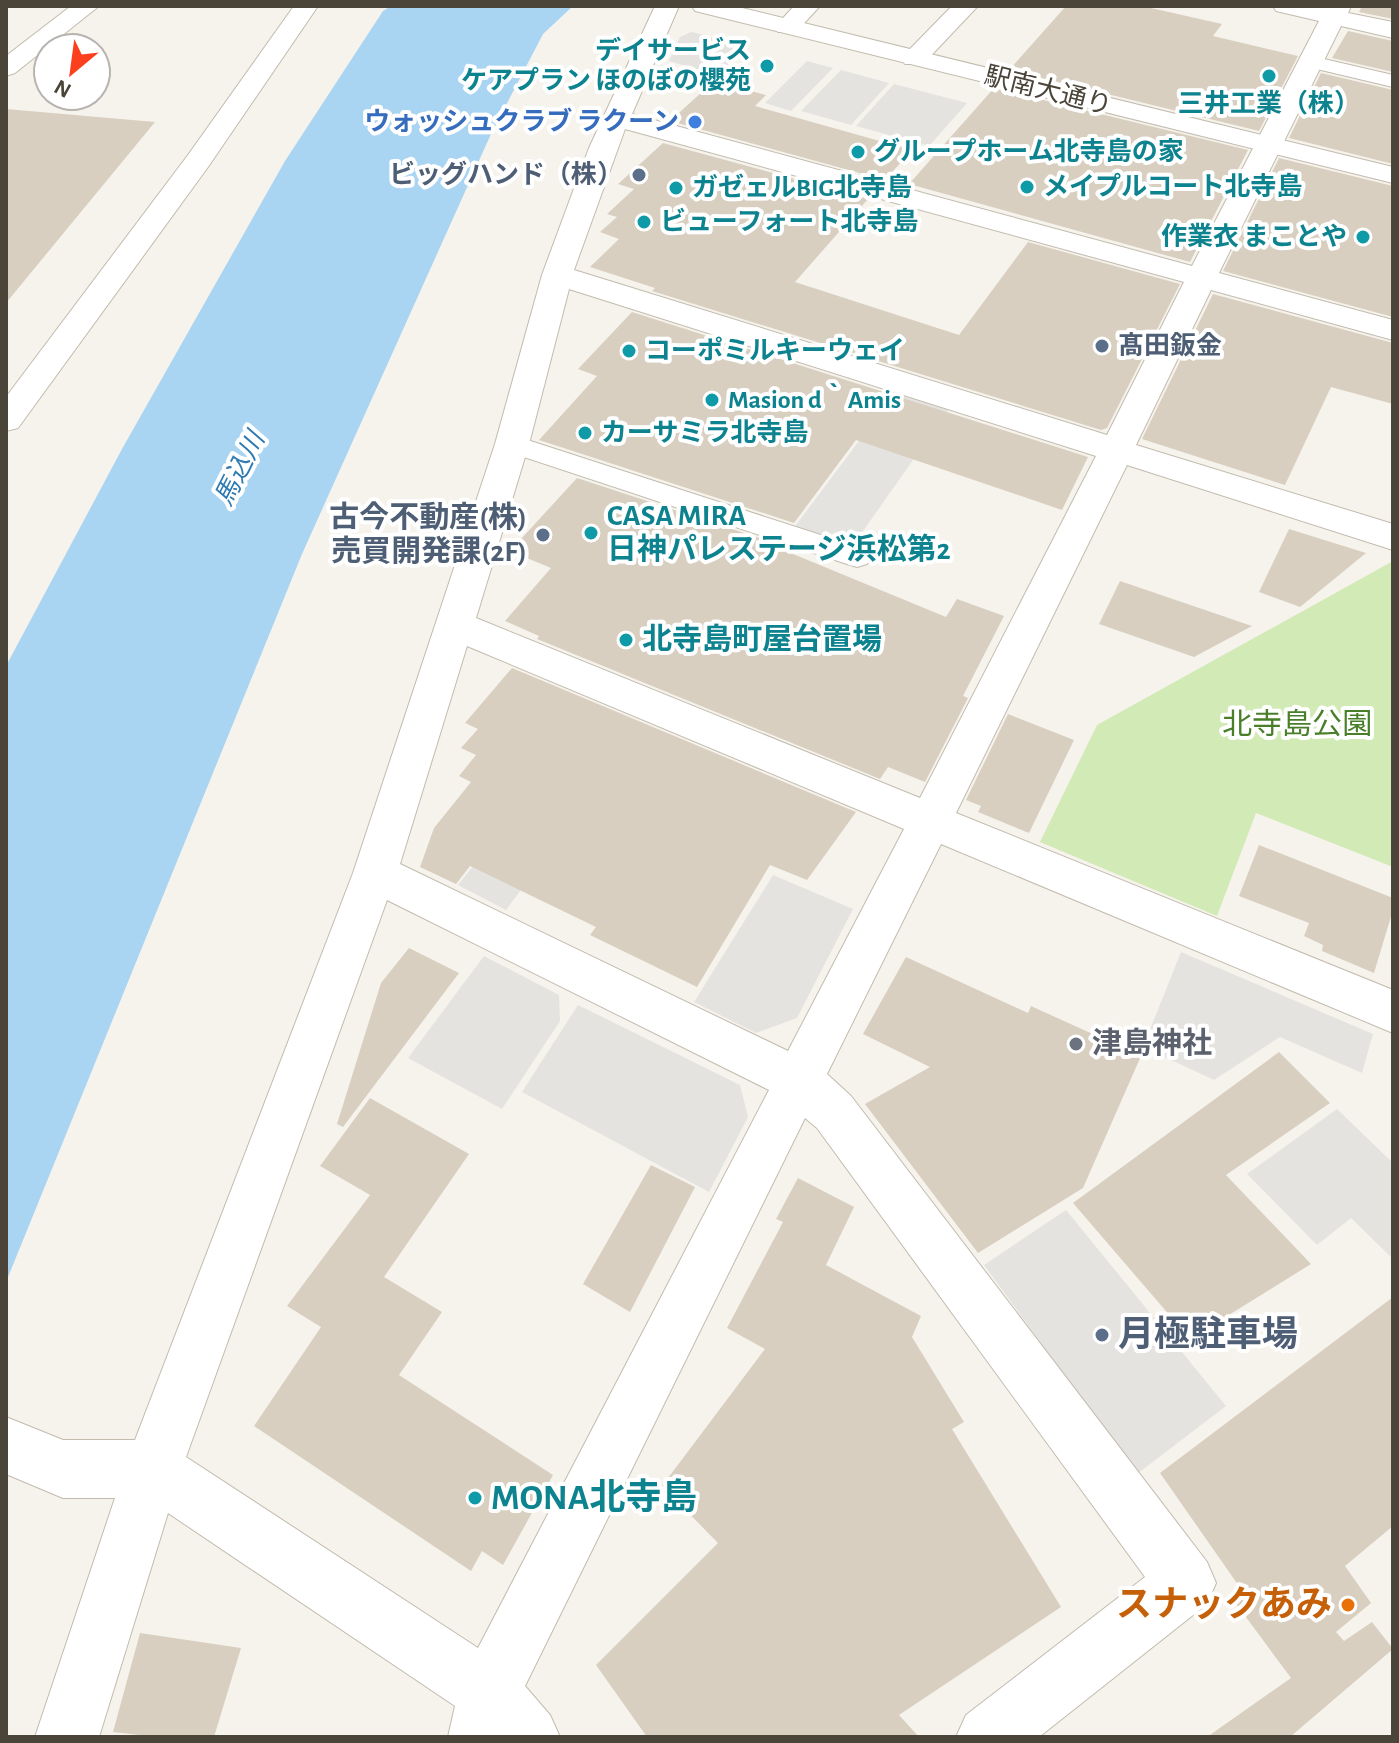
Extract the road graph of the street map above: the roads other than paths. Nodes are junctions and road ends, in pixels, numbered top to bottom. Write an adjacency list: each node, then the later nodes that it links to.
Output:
1 (87, 6): 12 (street)
2 (306, 6): 25 (street)
3 (667, 6): 19 (street)
4 (704, 6): 9 (street, 駅南大通り)
5 (808, 6): 9 (street)
6 (966, 6): 15 (street)
7 (1285, 6): 8 (street)
8 (1336, 11): 10 (street); 16 (street)
9 (787, 27): 15 (street, 駅南大通り)
10 (1393, 30)
11 (6, 32): 13 (street)
12 (53, 32)
13 (32, 37)
14 (32, 48): 17 (street)
15 (914, 59): 20 (street, 駅南大通り)
16 (1311, 62): 18 (lane); 20 (street)
17 (6, 68)
18 (1393, 81)
19 (618, 119): 22 (street); 23 (street)
20 (1267, 144): 21 (street, 駅南大通り); 23 (street)
21 (1393, 175)
22 (557, 275): 26 (street); 27 (street)
23 (1202, 278): 24 (street); 27 (street)
24 (1393, 330)
25 (6, 420)
26 (512, 444): 29 (lane); 30 (street)
27 (1115, 451): 28 (street); 31 (street)
28 (1393, 537)
29 (857, 557)
30 (455, 625): 31 (street); 32 (street)
31 (930, 819): 33 (street); 34 (street)
32 (375, 873): 34 (street); 36 (street)
33 (1393, 1012)
34 (798, 1080): 37 (street); 40 (street)
35 (6, 1445): 36 (street)
36 (153, 1469): 37 (street); 38 (street)
37 (485, 1715): 39 (street)
38 (67, 1737)
39 (528, 1737)
40 (988, 1737)

